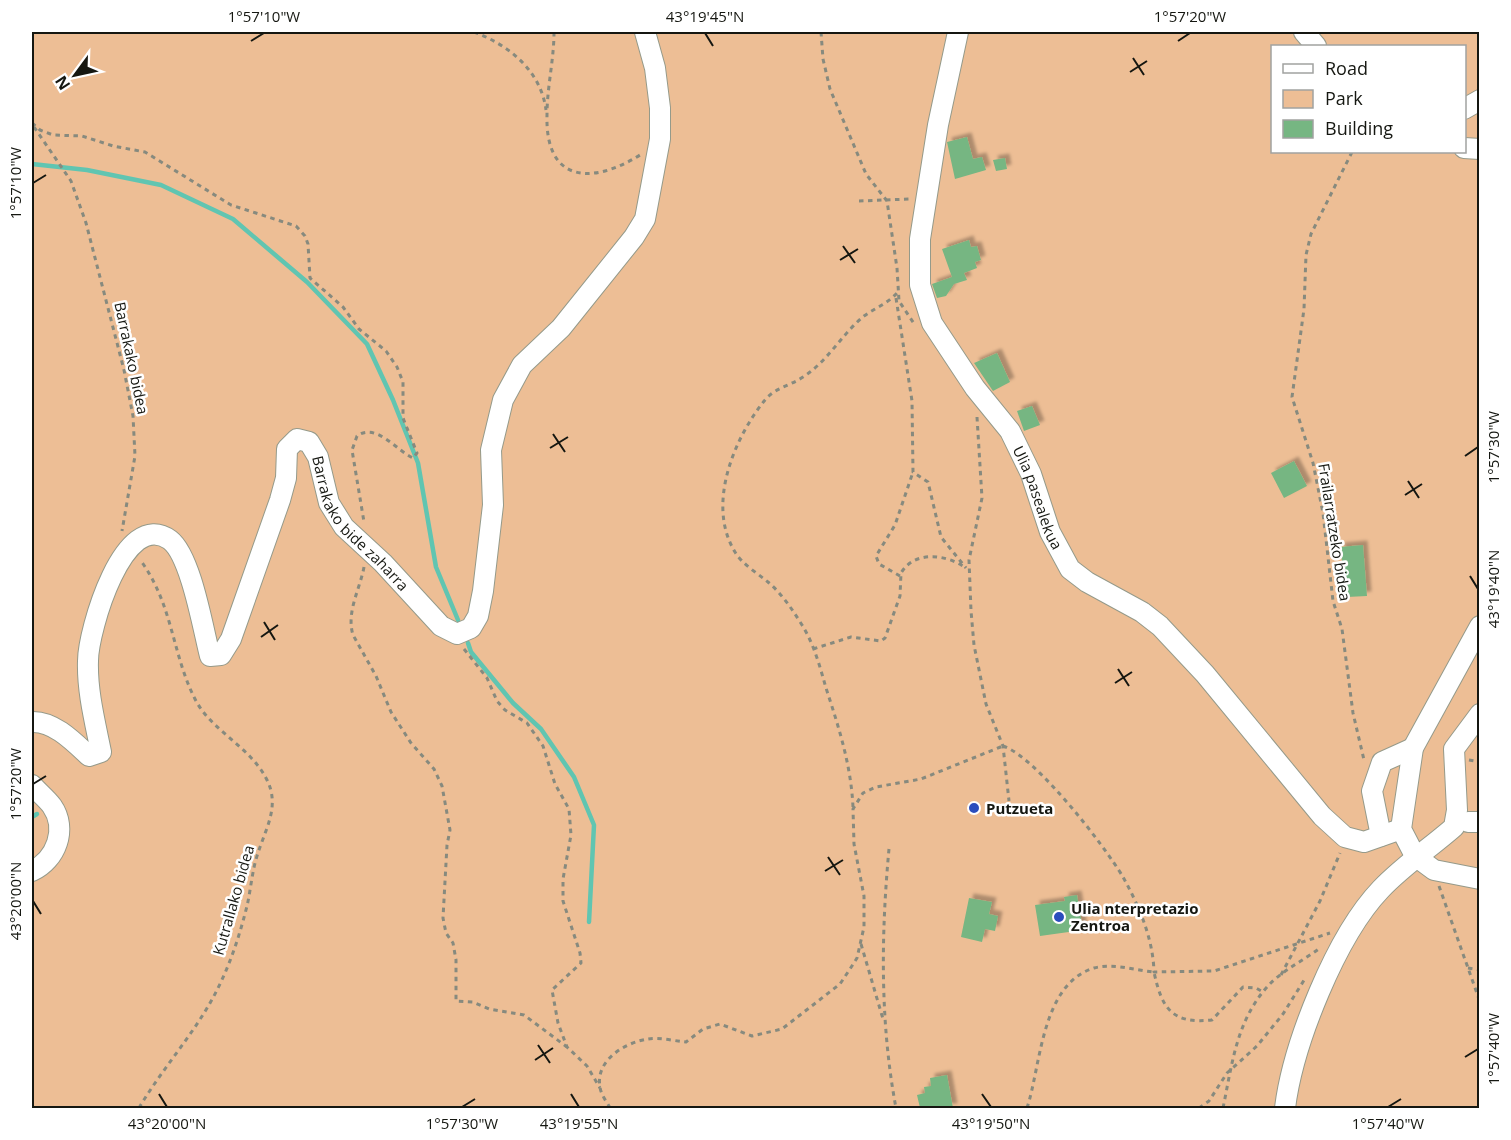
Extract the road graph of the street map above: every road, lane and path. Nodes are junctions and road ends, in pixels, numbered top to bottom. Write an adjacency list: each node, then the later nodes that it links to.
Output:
1 (474, 32): 10 (path)
2 (555, 32): 10 (path)
3 (645, 32): 25 (street)
4 (821, 32): 16 (path)
5 (958, 32): 14 (street, Ulia pasealekua)
6 (1304, 32): 7 (street)
7 (1315, 45)
8 (1479, 100): 9 (street)
9 (1466, 109)
10 (547, 114): 12 (path)
11 (32, 123): 21 (path, Barrakako bidea)
12 (645, 149)
13 (1352, 153): 33 (path, Frailarratzeko bidea)
14 (927, 197): 16 (path); 19 (street, Ulia pasealekua)
15 (859, 201): 16 (path)
16 (887, 201): 17 (path)
17 (897, 293): 18 (path); 20 (path); 26 (path)
18 (917, 327)
19 (975, 388): 22 (path); 39 (street, Ulia pasealekua)
20 (913, 472): 22 (path); 23 (path)
21 (129, 547): 25 (street, Barrakako bide zaharra); 27 (path, Barrakako bidea); 29 (street)
22 (968, 569): 23 (path); 30 (path)
23 (900, 576): 26 (path)
24 (1479, 626): 31 (street)
25 (457, 634): 58 (path)
26 (813, 649): 37 (path)
27 (197, 703): 59 (path, Kutrallako bidea)
28 (1479, 714): 41 (street)
29 (32, 722)
30 (1003, 746): 36 (path); 37 (path); 52 (path)
31 (1413, 748): 33 (street); 38 (street)
32 (1469, 760): 34 (path)
33 (1382, 762): 39 (street)
34 (1479, 762)
35 (32, 785): 43 (street)
36 (1009, 801)
37 (853, 809): 46 (path)
38 (1401, 829): 39 (street); 41 (street)
39 (1372, 839): 47 (path)
40 (888, 849): 56 (path)
41 (1415, 856): 42 (street); 45 (street)
42 (1434, 870): 44 (street); 49 (path)
43 (32, 871)
44 (1479, 879)
45 (1353, 925): 47 (path); 65 (street)
46 (861, 943): 56 (path); 58 (path)
47 (1297, 943): 52 (path); 53 (path)
48 (1328, 943): 53 (path)
49 (1468, 968): 51 (path); 55 (path)
50 (1311, 970): 57 (path)
51 (1479, 970)
52 (1154, 972): 54 (path); 62 (path)
53 (1281, 975): 54 (path)
54 (1263, 992): 57 (path)
55 (1479, 1002)
56 (885, 1024): 61 (path)
57 (1230, 1070): 63 (path); 64 (path)
58 (602, 1093): 60 (path)
59 (138, 1108)
60 (610, 1108)
61 (896, 1108)
62 (1027, 1108)
63 (1199, 1108)
64 (1223, 1108)
65 (1285, 1108)

